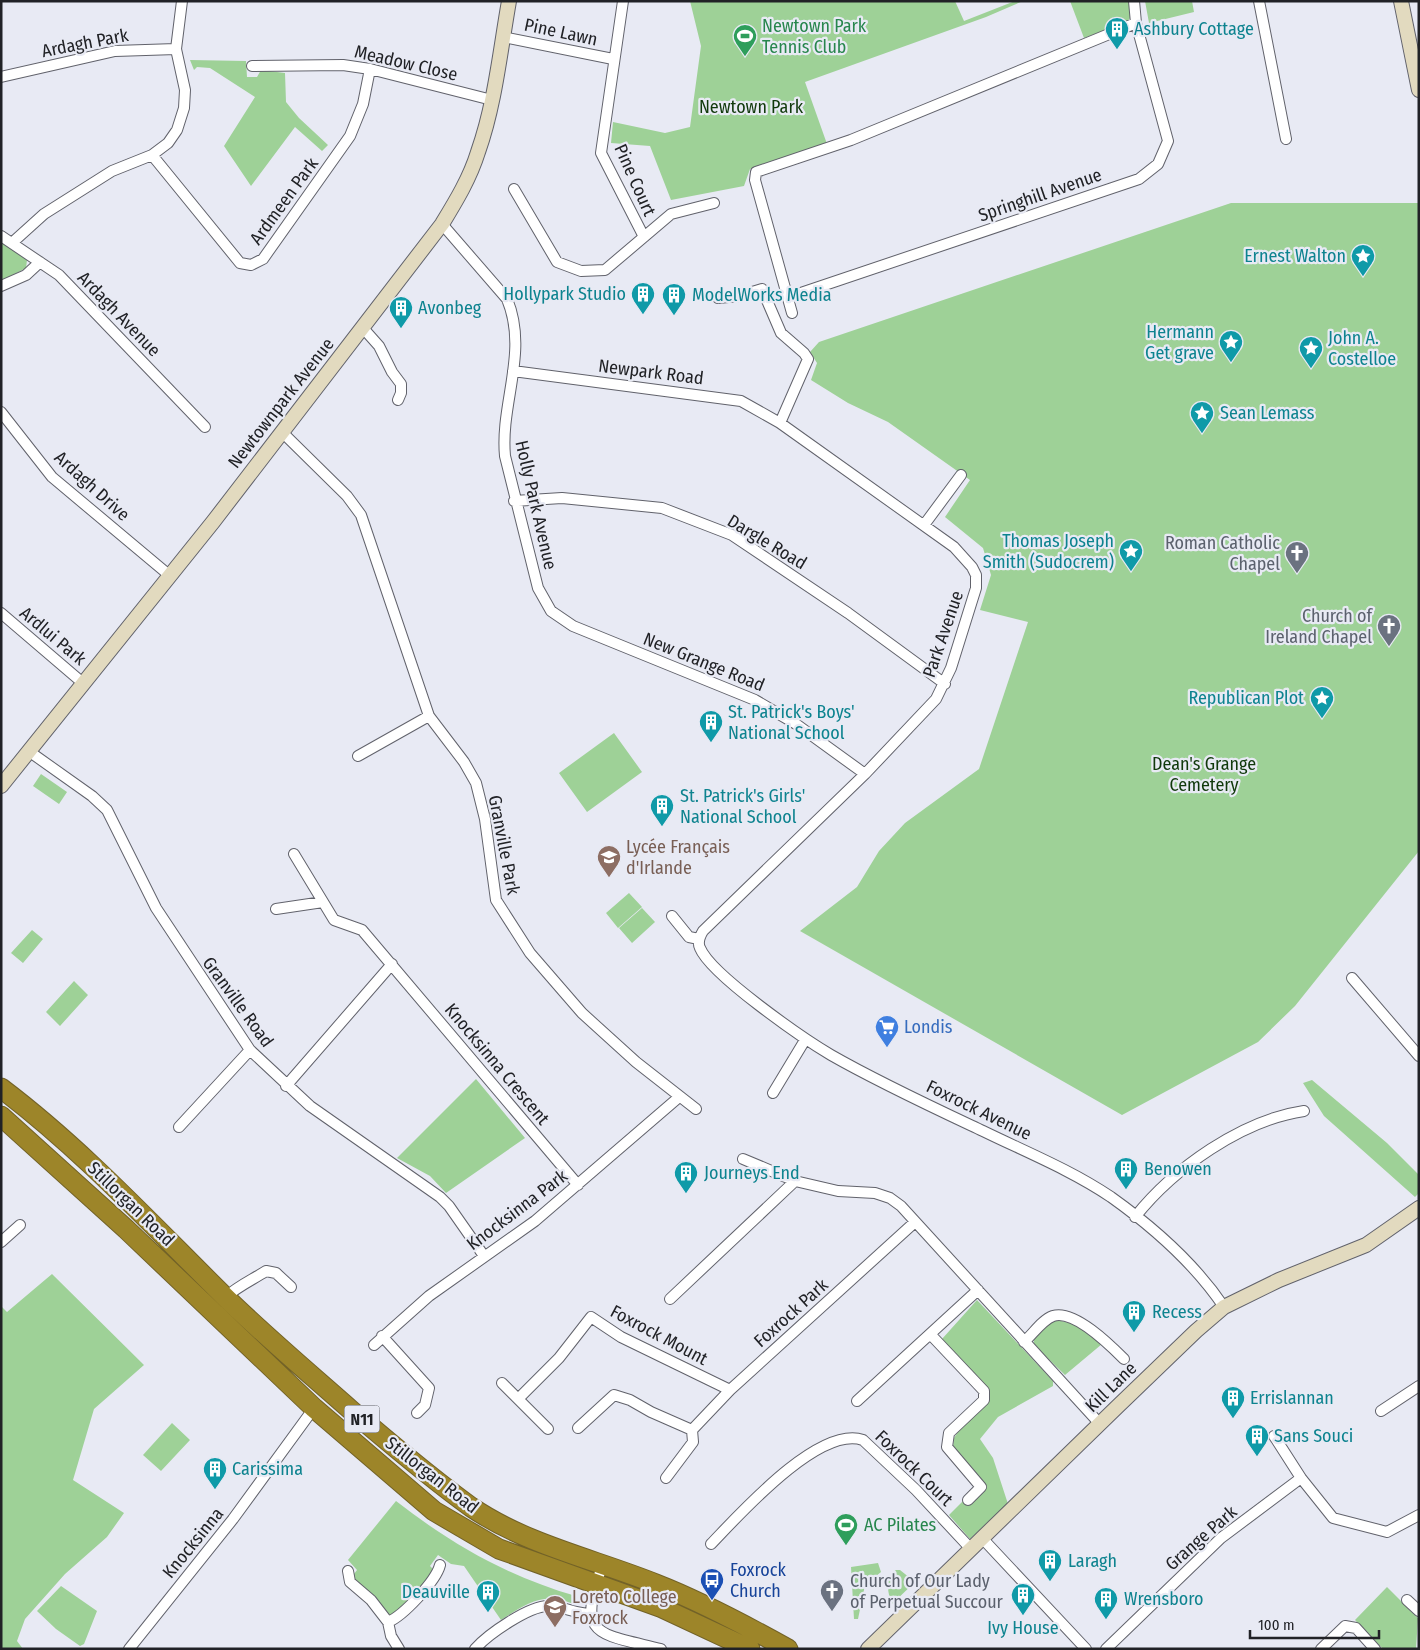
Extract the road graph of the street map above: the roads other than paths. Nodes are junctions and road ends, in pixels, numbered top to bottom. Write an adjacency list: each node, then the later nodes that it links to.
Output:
1 (182, 1): 9 (street)
2 (510, 1): 8 (main road, Newtownpark Avenue)
3 (624, 1): 10 (street, Pine Lawn)
4 (1134, 1): 7 (street, Springhill Avenue)
5 (1259, 1): 17 (street)
6 (1401, 1): 14 (main road)
7 (1136, 23): 27 (street); 27 (street, Springhill Avenue)
8 (503, 37): 10 (street, Pine Lawn); 15 (main road, Newtownpark Avenue)
9 (176, 49): 13 (street, Ardagh Park); 18 (street)
10 (613, 59): 16 (street, Pine Lawn)
11 (252, 66): 12 (street, Meadow Close)
12 (370, 69): 15 (street, Meadow Close); 18 (street, Ardmeen Park)
13 (1, 77)
14 (1419, 90)
15 (492, 100): 21 (main road, Newtownpark Avenue)
16 (602, 136): 23 (street, Pine Court)
17 (1286, 139)
18 (152, 155): 24 (street)
19 (514, 189): 23 (street, Pine Court)
20 (714, 203): 23 (street, Pine Court)
21 (442, 224): 30 (main road, Newtownpark Avenue); 31 (street, Holly Park Avenue)
22 (1, 236): 24 (street, Ardagh Avenue)
23 (644, 237)
24 (13, 242): 25 (street, Ardagh Avenue)
25 (40, 262): 26 (street); 35 (street, Ardagh Avenue)
26 (1, 286)
27 (788, 297): 29 (street)
28 (718, 298): 34 (street)
29 (792, 313)
30 (363, 328): 32 (street); 36 (main road, Newtownpark Avenue)
31 (513, 371): 34 (street, Newpark Road); 38 (street, Holly Park Avenue)
32 (398, 400)
33 (1, 412): 41 (street, Ardagh Drive)
34 (780, 423): 39 (street, Newpark Road)
35 (205, 427)
36 (282, 433): 41 (main road, Newtownpark Avenue); 46 (street, Granville Park)
37 (961, 475): 39 (street)
38 (514, 501): 43 (street, Holly Park Avenue); 45 (street, Dargle Road)
39 (924, 525): 40 (street, Newpark Road)
40 (972, 567): 45 (street, Park Avenue)
41 (170, 575): 44 (main road, Newtownpark Avenue)
42 (1, 613): 44 (street, Ardlui Park)
43 (600, 637): 49 (street, New Grange Road)
44 (84, 684): 47 (main road, Newtownpark Avenue)
45 (945, 684): 49 (street, Park Avenue)
46 (428, 716): 48 (street); 64 (street, Granville Park)
47 (30, 752): 50 (main road, Newtownpark Avenue); 59 (street, Granville Road)
48 (358, 756)
49 (865, 774): 55 (street, Park Avenue)
50 (1, 786)
51 (294, 854): 52 (street)
52 (323, 902): 53 (street); 56 (street, Knocksinna Crescent)
53 (276, 909)
54 (672, 916): 55 (street)
55 (699, 939): 58 (street, Foxrock Avenue)
56 (392, 964): 61 (street); 71 (street, Knocksinna Crescent)
57 (1352, 978): 60 (street)
58 (805, 1040): 63 (street); 73 (street, Foxrock Avenue)
59 (250, 1050): 61 (street, Granville Road); 68 (street)
60 (1419, 1056)
61 (286, 1086): 77 (street, Granville Road)
62 (1, 1088): 80 (highway, Stillorgan Road / N11)
63 (773, 1093)
64 (678, 1098): 65 (street, Granville Park); 71 (street, Knocksinna Park)
65 (696, 1109)
66 (1304, 1111): 73 (street)
67 (1, 1116): 93 (highway, Stillorgan Road / N11)
68 (178, 1127)
69 (743, 1159): 70 (street)
70 (795, 1181): 74 (street); 81 (street)
71 (578, 1185): 77 (street, Knocksinna Park)
72 (1419, 1208): 82 (main road, Kill Lane)
73 (1135, 1217): 82 (street, Foxrock Avenue)
74 (915, 1222): 79 (street); 90 (street, Foxrock Park)
75 (20, 1225): 76 (street)
76 (1, 1242)
77 (484, 1256): 84 (street, Knocksinna Park)
78 (291, 1287): 80 (street)
79 (978, 1290): 83 (street); 85 (street)
80 (226, 1297): 108 (highway, Stillorgan Road / N11)
81 (670, 1299)
82 (1224, 1307): 96 (main road, Kill Lane)
83 (931, 1335): 92 (street); 103 (street)
84 (382, 1336): 86 (street, Knocksinna Park); 95 (street)
85 (1024, 1342): 87 (street); 96 (street)
86 (374, 1345)
87 (1124, 1359)
88 (502, 1383): 91 (street)
89 (1419, 1386): 94 (street)
90 (730, 1390): 91 (street, Foxrock Mount); 99 (street, Foxrock Park)
91 (518, 1398): 97 (street)
92 (857, 1401)
93 (314, 1408): 111 (highway, Stillorgan Road / N11); 117 (street, Knocksinna)
94 (1381, 1411)
95 (417, 1413)
96 (1100, 1424): 105 (main road, Kill Lane)
97 (548, 1428)
98 (578, 1428): 99 (street)
99 (692, 1430): 101 (street, Foxrock Park)
100 (1274, 1436): 102 (street)
101 (666, 1478)
102 (1301, 1478): 104 (street); 124 (street, Grange Park)
103 (968, 1500)
104 (1419, 1515)
105 (982, 1538): 107 (main road, Kill Lane); 123 (street)
106 (711, 1544): 107 (street, Foxrock Court)
107 (971, 1549): 122 (main road, Kill Lane)
108 (603, 1564): 111 (street); 121 (highway, Stillorgan Road / N11)
109 (440, 1565): 115 (street)
110 (348, 1571): 115 (street)
111 (596, 1584): 114 (street); 120 (highway, Stillorgan Road / N11)
112 (1407, 1600): 113 (street)
113 (1419, 1612)
114 (591, 1614): 118 (street); 119 (street)
115 (388, 1622): 116 (street)
116 (397, 1648)
117 (129, 1649)
118 (475, 1649)
119 (661, 1649)
120 (750, 1649)
121 (788, 1649)
122 (868, 1649)
123 (1086, 1649)
124 (1106, 1649)
125 (1321, 1649): 126 (street)
126 (1375, 1649)

